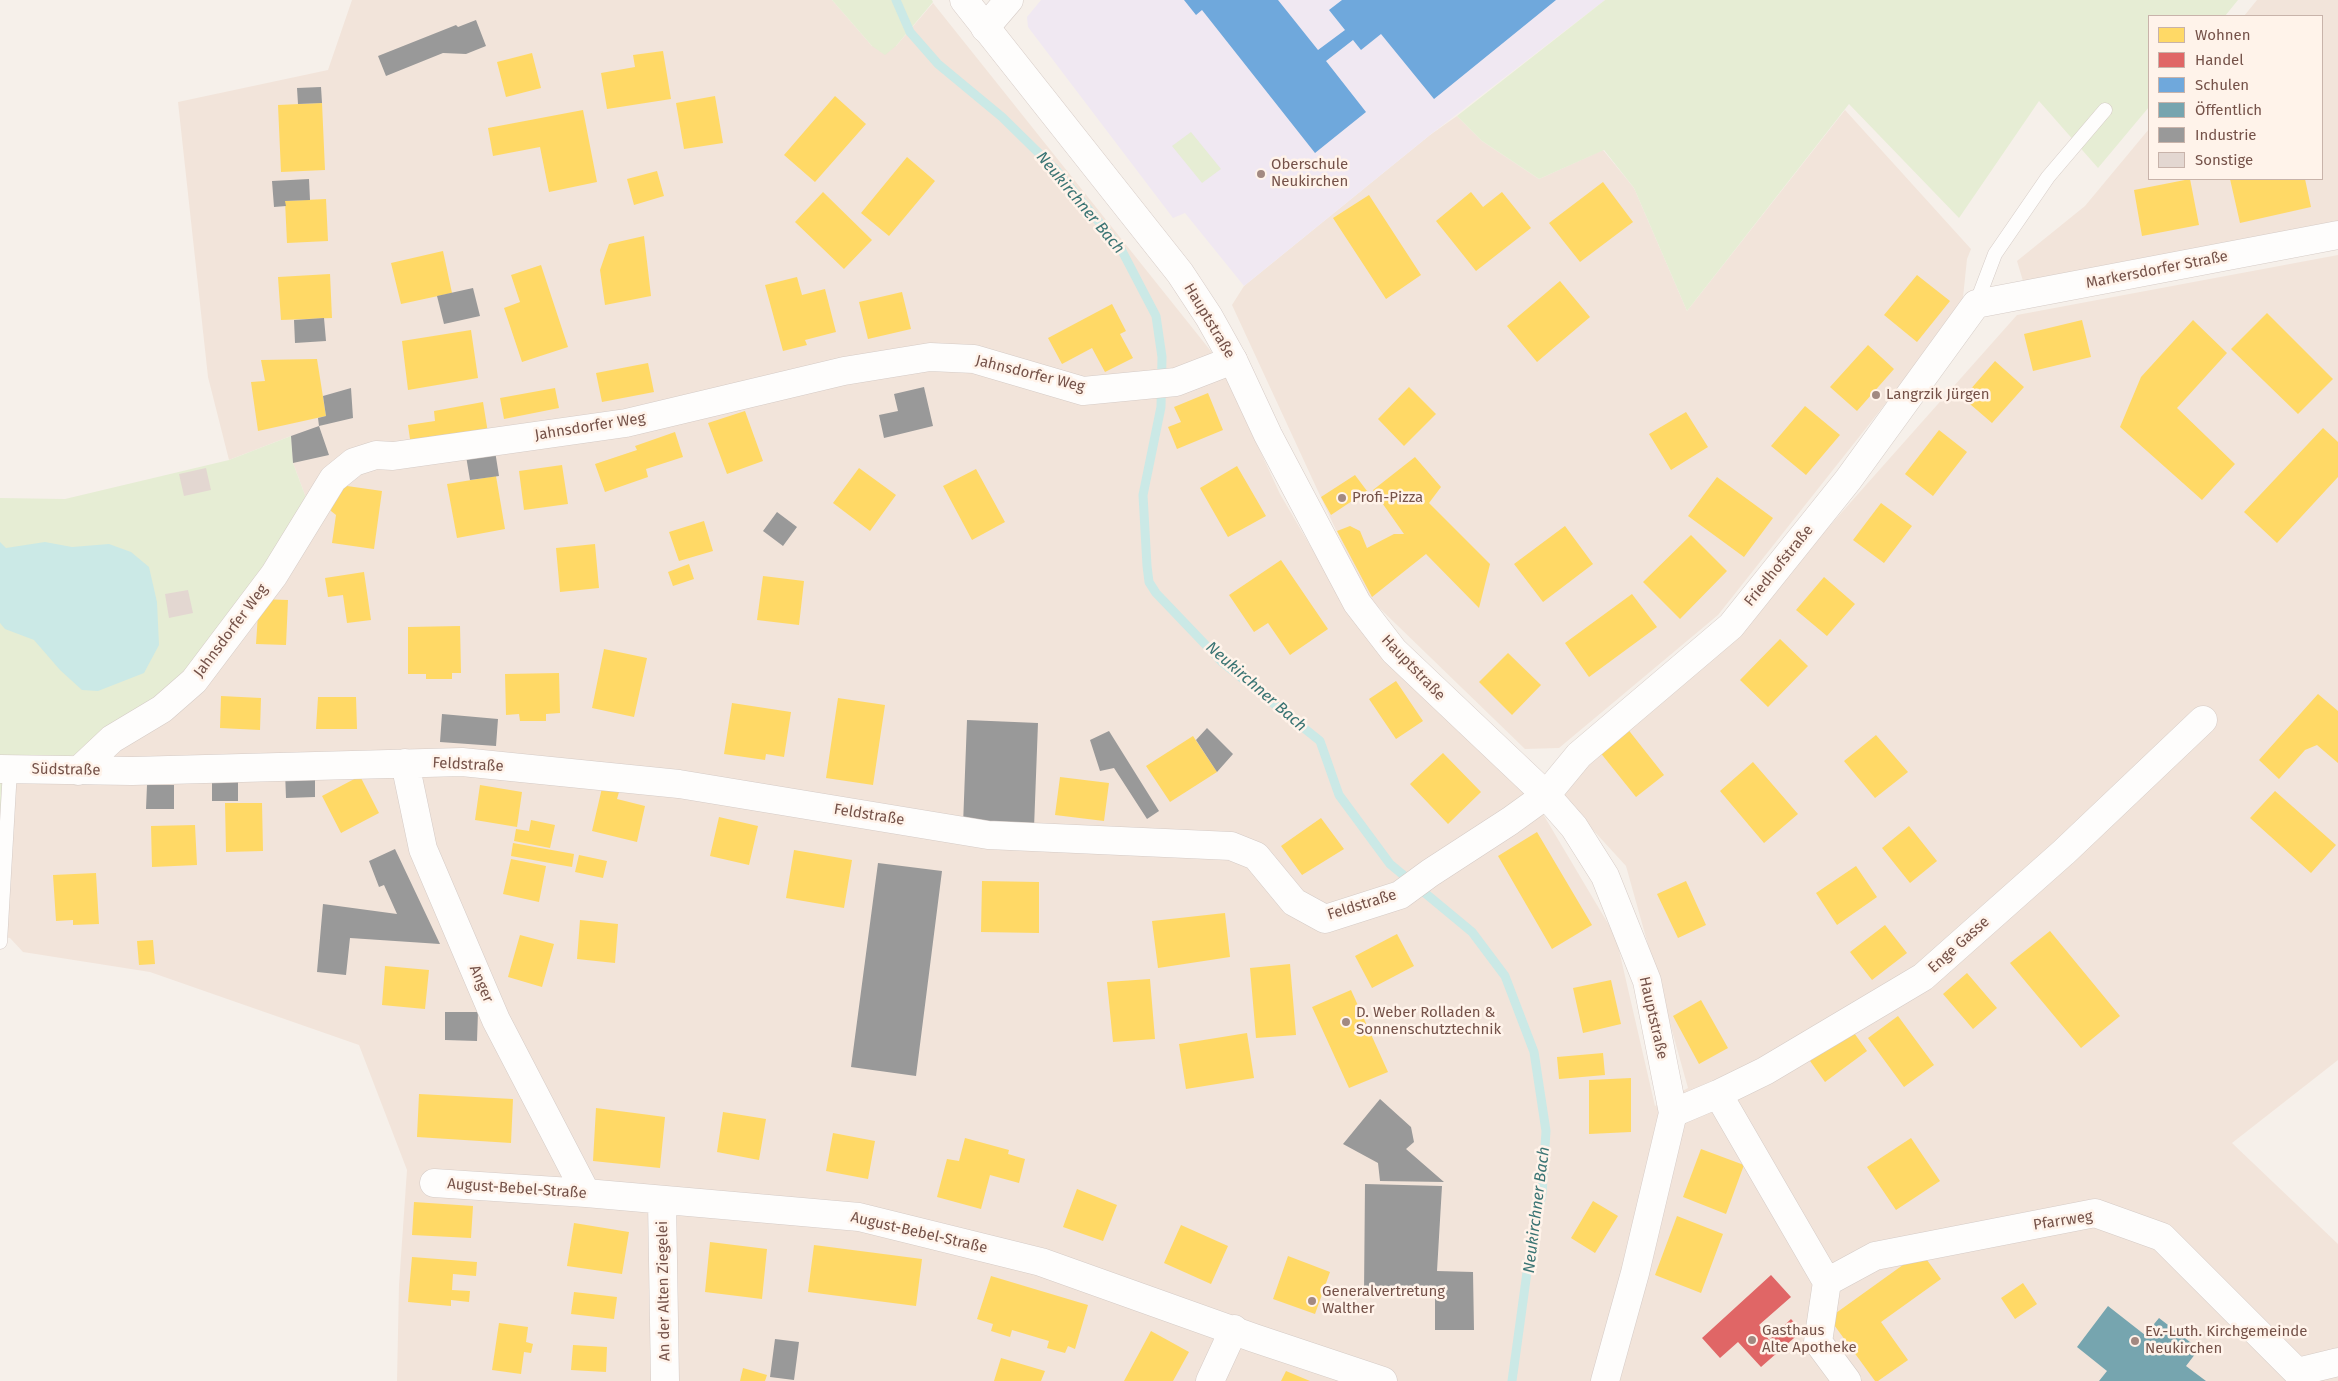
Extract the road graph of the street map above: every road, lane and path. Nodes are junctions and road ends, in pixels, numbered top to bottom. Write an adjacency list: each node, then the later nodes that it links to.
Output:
1 (964, 0): 3 (street, Hauptstraße)
2 (1009, 0): 3 (street)
3 (986, 28): 7 (street, Hauptstraße)
4 (2105, 110): 6 (lane)
5 (2338, 235): 6 (street, Markersdorfer Straße)
6 (1976, 304): 13 (street, Friedhofstraße)
7 (1233, 360): 11 (street, Jahnsdorfer Weg); 13 (street, Hauptstraße)
8 (2203, 720): 15 (street, Enge Gasse)
9 (404, 763): 12 (street, Feldstraße); 13 (street, Feldstraße); 18 (street, Anger)
10 (5, 769): 11 (street, Südstraße); 14 (lane)
11 (78, 771): 12 (street, Südstraße)
12 (132, 771)
13 (1546, 795): 16 (street, Hauptstraße)
14 (0, 942)
15 (1718, 1094): 16 (street, Enge Gasse); 20 (street)
16 (1673, 1113): 26 (street, Hauptstraße)
17 (434, 1183): 18 (street, August-Bebel-Straße)
18 (586, 1193): 19 (street, August-Bebel-Straße)
19 (662, 1201): 21 (street, August-Bebel-Straße); 23 (street, An der Alten Ziegelei)
20 (1827, 1282): 22 (street, Pfarrweg); 27 (street)
21 (1234, 1329): 24 (street); 25 (street, August-Bebel-Straße)
22 (2338, 1362)
23 (665, 1381)
24 (1210, 1381)
25 (1383, 1381)
26 (1605, 1381)
27 (1847, 1381)

